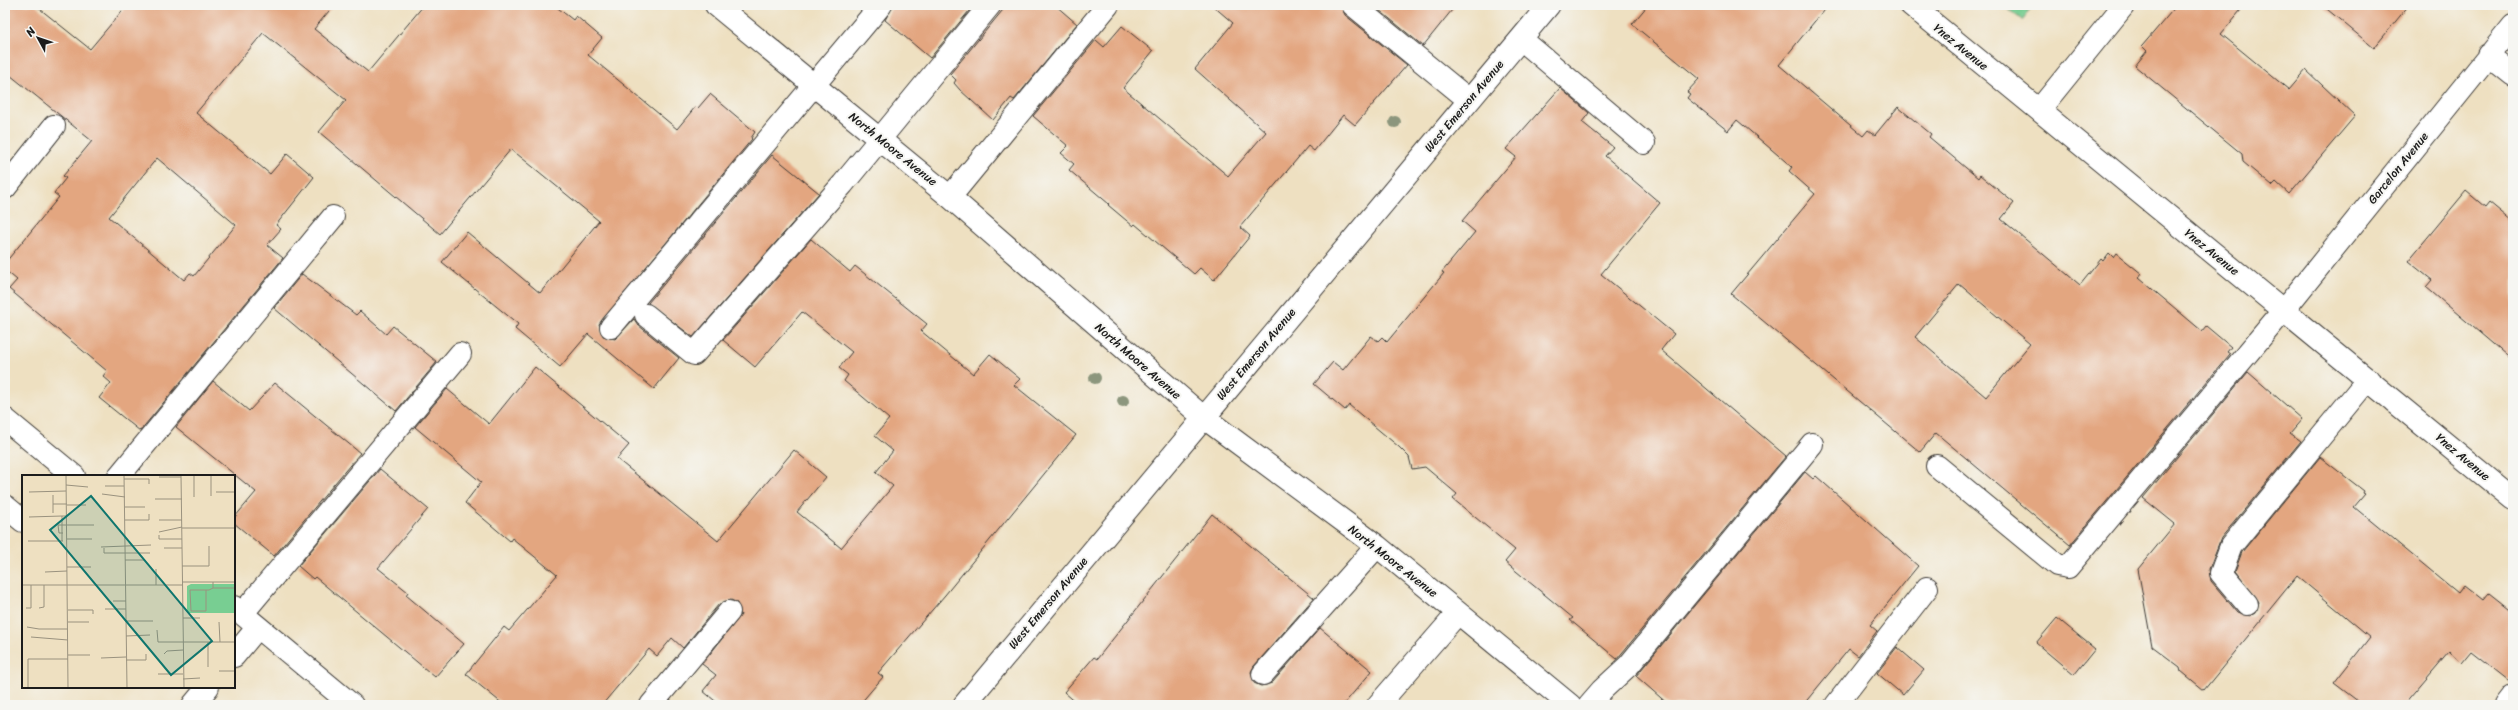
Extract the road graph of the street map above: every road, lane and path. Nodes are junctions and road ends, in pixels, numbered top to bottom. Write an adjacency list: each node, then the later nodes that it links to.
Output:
1 (716, 5): 13 (street, North Moore Avenue)
2 (881, 5): 13 (street)
3 (990, 5): 17 (street)
4 (1108, 5): 20 (street)
5 (1353, 5): 14 (street)
6 (1549, 5): 10 (street, West Emerson Avenue)
7 (1911, 5): 15 (street, Ynez Avenue)
8 (2124, 5): 15 (street)
9 (2513, 26): 11 (street, Garcelon Avenue)
10 (1521, 39): 14 (street, West Emerson Avenue); 18 (street)
11 (2488, 55): 12 (street); 22 (street, Garcelon Avenue)
12 (2513, 75)
13 (815, 86): 17 (street, North Moore Avenue); 24 (street)
14 (1469, 100): 27 (street, West Emerson Avenue)
15 (2039, 110): 22 (street, Ynez Avenue)
16 (54, 126): 19 (street)
17 (880, 139): 20 (street, North Moore Avenue); 23 (street)
18 (1644, 143)
19 (5, 188)
20 (950, 197): 27 (street, North Moore Avenue)
21 (333, 217): 32 (street)
22 (2283, 311): 26 (street, Ynez Avenue); 30 (street, Garcelon Avenue)
23 (646, 315)
24 (611, 327)
25 (460, 354): 41 (street)
26 (2368, 380): 33 (street, Ynez Avenue); 38 (street)
27 (1203, 417): 36 (street, North Moore Avenue); 49 (street, West Emerson Avenue)
28 (5, 419): 31 (street)
29 (1812, 444): 52 (street)
30 (1937, 466)
31 (73, 475)
32 (120, 475)
33 (2513, 499)
34 (5, 506): 35 (street)
35 (22, 520)
36 (1377, 546): 40 (street, North Moore Avenue); 43 (street)
37 (1927, 588): 53 (street)
38 (2247, 604)
39 (729, 612): 48 (street)
40 (1458, 613): 50 (street); 51 (street, North Moore Avenue)
41 (245, 616): 42 (street); 47 (street)
42 (235, 652)
43 (1263, 674)
44 (207, 688): 46 (street)
45 (2513, 696): 54 (street)
46 (193, 705)
47 (352, 705)
48 (651, 705)
49 (964, 705)
50 (1378, 705)
51 (1570, 705)
52 (1589, 705)
53 (1836, 705)
54 (2506, 705)

